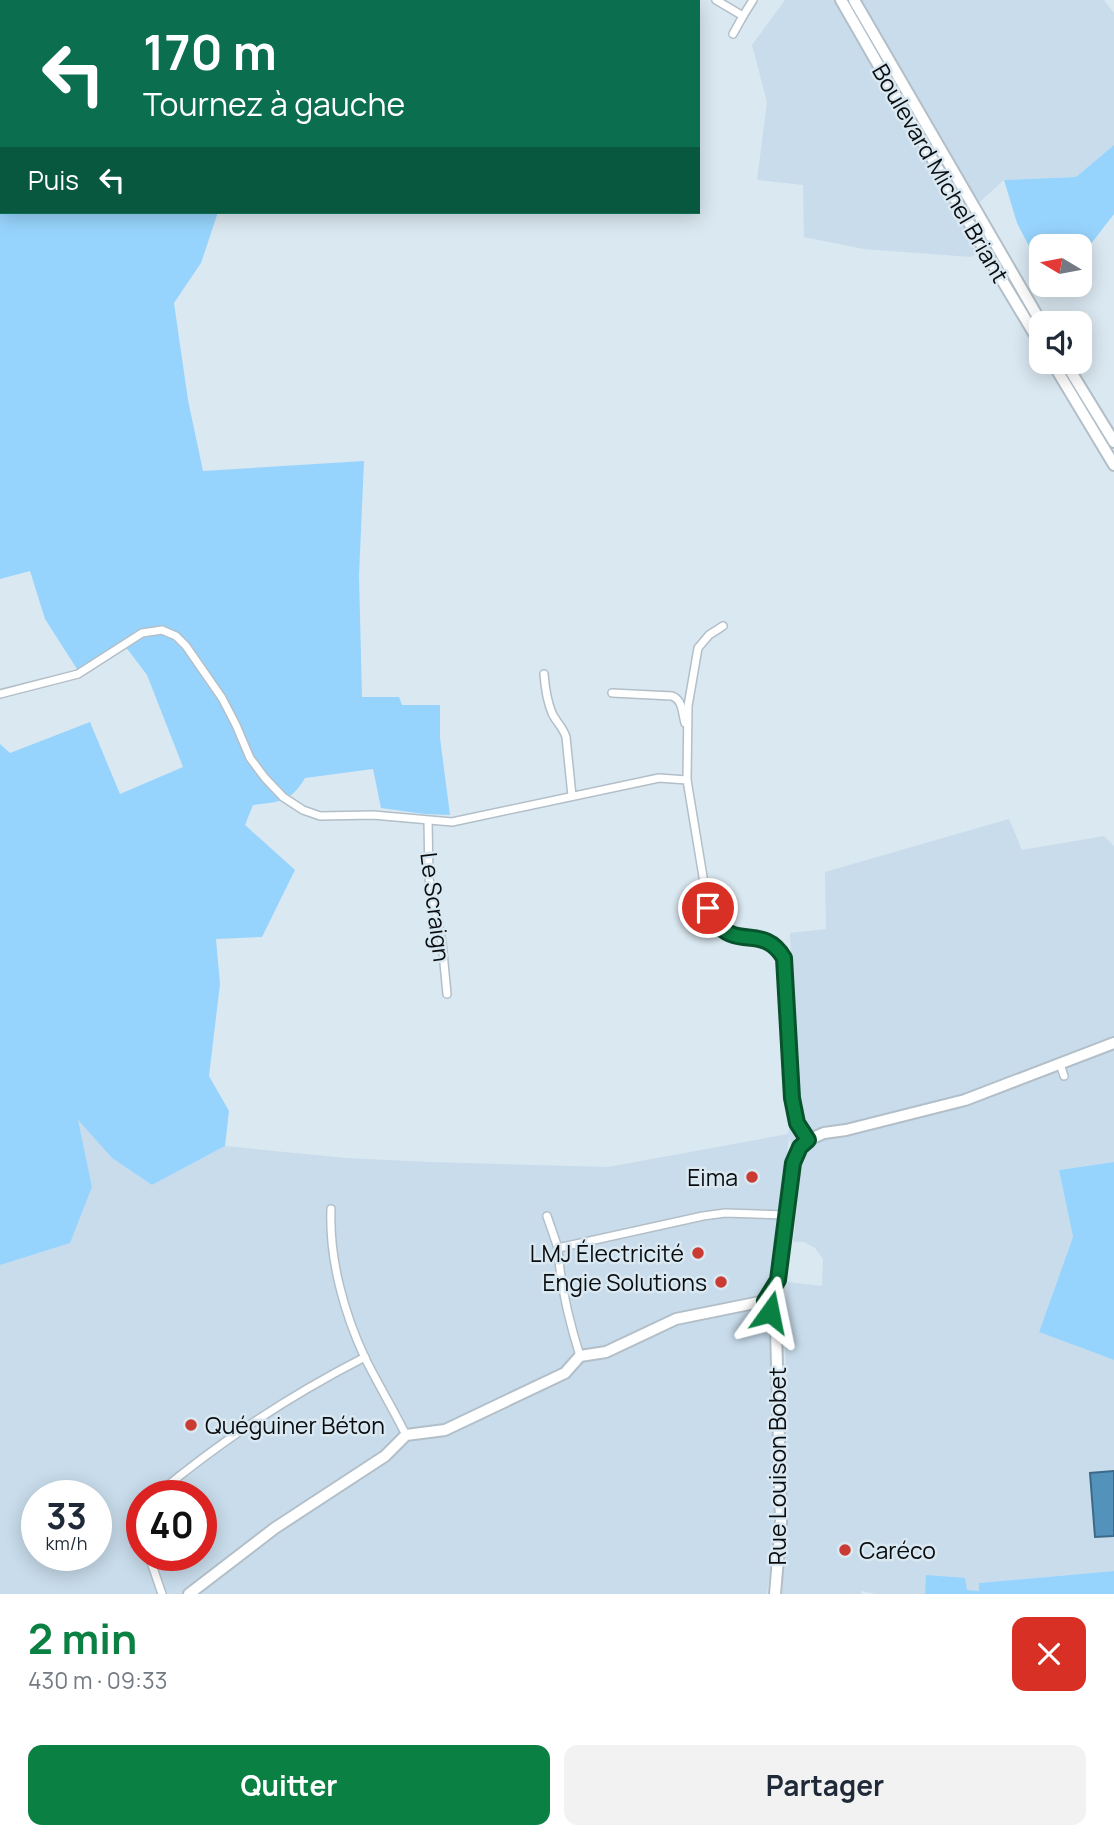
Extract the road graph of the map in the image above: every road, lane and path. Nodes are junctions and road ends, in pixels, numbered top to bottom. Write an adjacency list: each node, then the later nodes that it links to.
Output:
1 (716, 0): 5 (street)
2 (753, 0): 5 (street)
3 (842, 0): 7 (street, Boulevard Michel Briant)
4 (854, 0): 7 (street, Boulevard Michel Briant)
5 (743, 16): 6 (street)
6 (733, 34)
7 (891, 74): 8 (street, Boulevard Michel Briant); 9 (street, Boulevard Michel Briant)
8 (1034, 311)
9 (1029, 325)
10 (1059, 374): 13 (street)
11 (1072, 374): 12 (street)
12 (1114, 442)
13 (1114, 466)
14 (723, 626): 18 (street)
15 (544, 674): 20 (street)
16 (612, 693): 18 (street)
17 (0, 694): 21 (street)
18 (688, 730): 19 (street)
19 (687, 780): 20 (street); 24 (street)
20 (572, 796): 21 (street)
21 (428, 821): 22 (street, Le Scraign)
22 (447, 994)
23 (1114, 1044): 24 (street)
24 (808, 1140): 26 (street)
25 (331, 1209): 31 (street)
26 (786, 1215): 28 (street); 29 (street)
27 (547, 1216): 28 (street)
28 (558, 1248): 30 (street)
29 (765, 1301): 30 (street); 37 (street, Rue Louison Bobet)
30 (580, 1356): 32 (street)
31 (365, 1357): 32 (street); 33 (street)
32 (406, 1435): 36 (street)
33 (176, 1480)
34 (154, 1571): 35 (street)
35 (162, 1594)
36 (189, 1594)
37 (775, 1594)

